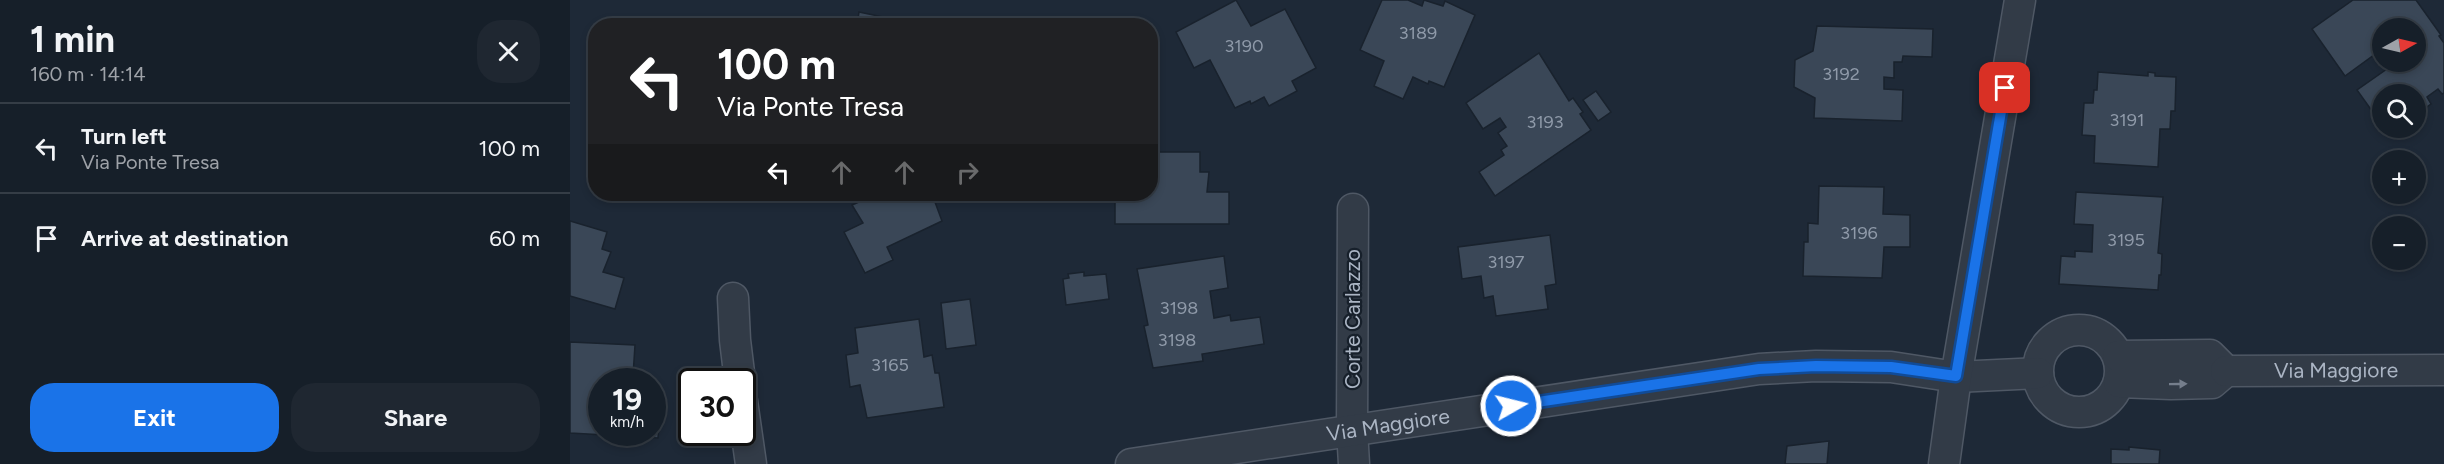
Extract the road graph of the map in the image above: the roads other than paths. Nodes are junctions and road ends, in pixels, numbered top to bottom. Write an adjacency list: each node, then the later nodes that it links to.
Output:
1 (2020, 0): 8 (street)
2 (1353, 209): 9 (street, Corte Carlazzo)
3 (733, 298): 4 (street)
4 (738, 368)
5 (2119, 369): 6 (street, Via Maggiore); 7 (street); 7 (street)
6 (2444, 370)
7 (2038, 373): 8 (street, Via Maggiore)
8 (1956, 376): 9 (street, Via Maggiore); 14 (street)
9 (1352, 430): 12 (street, Via Maggiore); 13 (street, Corte Carlazzo)
10 (748, 446): 11 (street)
11 (751, 464)
12 (1131, 464)
13 (1354, 464)
14 (1944, 464)

